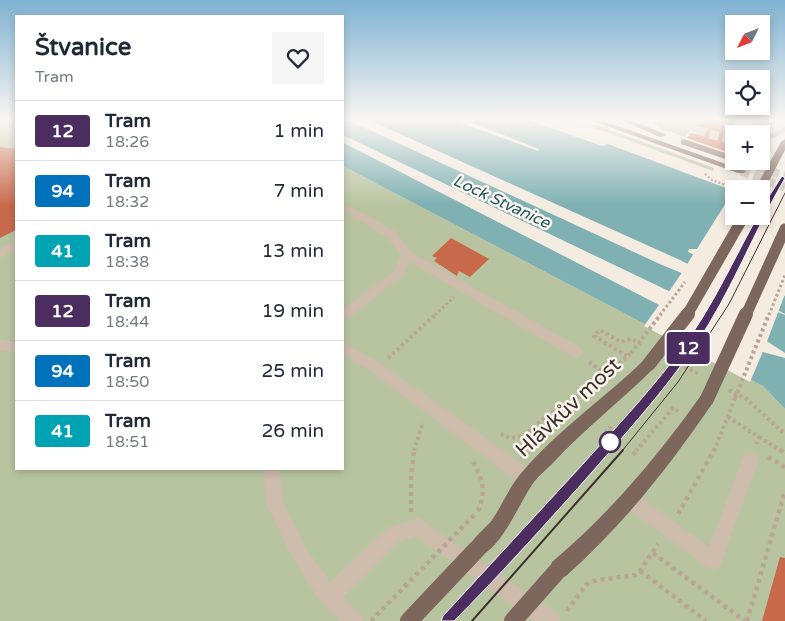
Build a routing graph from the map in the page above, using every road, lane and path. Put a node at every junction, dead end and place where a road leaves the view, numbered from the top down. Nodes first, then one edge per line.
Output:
1 (691, 148) edge
2 (701, 148) edge
3 (782, 151) edge
4 (725, 156) edge
5 (725, 159) edge
6 (704, 172) dead end
7 (765, 180) edge
8 (725, 185) edge
9 (344, 206) edge
10 (739, 225) edge
11 (785, 229) edge
12 (15, 246) edge
13 (0, 254) edge
14 (407, 255) junction
15 (785, 275) edge
16 (687, 280) dead end
17 (464, 288) junction
18 (344, 316) edge
19 (632, 339) dead end
20 (0, 345) edge
21 (15, 347) edge
22 (344, 348) edge
23 (576, 352) joint
24 (629, 355) junction
25 (377, 368) junction
26 (606, 375) junction
27 (432, 410) junction
28 (613, 425) dead end
29 (605, 433) dead end
30 (759, 437) dead end
31 (479, 444) junction
32 (785, 452) edge
33 (750, 461) dead end
34 (271, 470) edge
35 (527, 478) junction
36 (785, 491) edge
37 (630, 500) junction
38 (414, 528) junction
39 (669, 528) junction
40 (652, 553) junction
41 (640, 571) junction
42 (329, 597) junction
43 (558, 617) edge
44 (354, 621) edge
45 (371, 621) edge
46 (409, 621) edge
47 (513, 621) edge
48 (706, 621) edge
49 (746, 621) edge

1 - 5 main road
2 - 4 main road
3 - 7 main road
6 - 8 path
9 - 14 lane
10 - 35 main road, Hlávkův most, bridge
11 - 37 main road, bridge
12 - 13 lane
14 - 17 lane
14 - 18 lane
15 - 39 path, bridge
16 - 24 path, bridge
17 - 23 lane
17 - 25 path
19 - 24 path
20 - 21 lane
22 - 25 lane
23 - 26 path
24 - 26 path
25 - 27 lane
26 - 31 path
27 - 31 lane
27 - 38 path
28 - 29 path
30 - 32 path
31 - 35 lane
31 - 45 path, bridge
33 - 39 lane
34 - 42 lane
35 - 46 main road, Hlávkův most, bridge
36 - 49 path
37 - 39 lane
37 - 47 main road, bridge
38 - 42 lane
38 - 43 lane
39 - 40 path
40 - 41 path
40 - 49 path
41 - 43 path
41 - 48 path
42 - 44 lane

